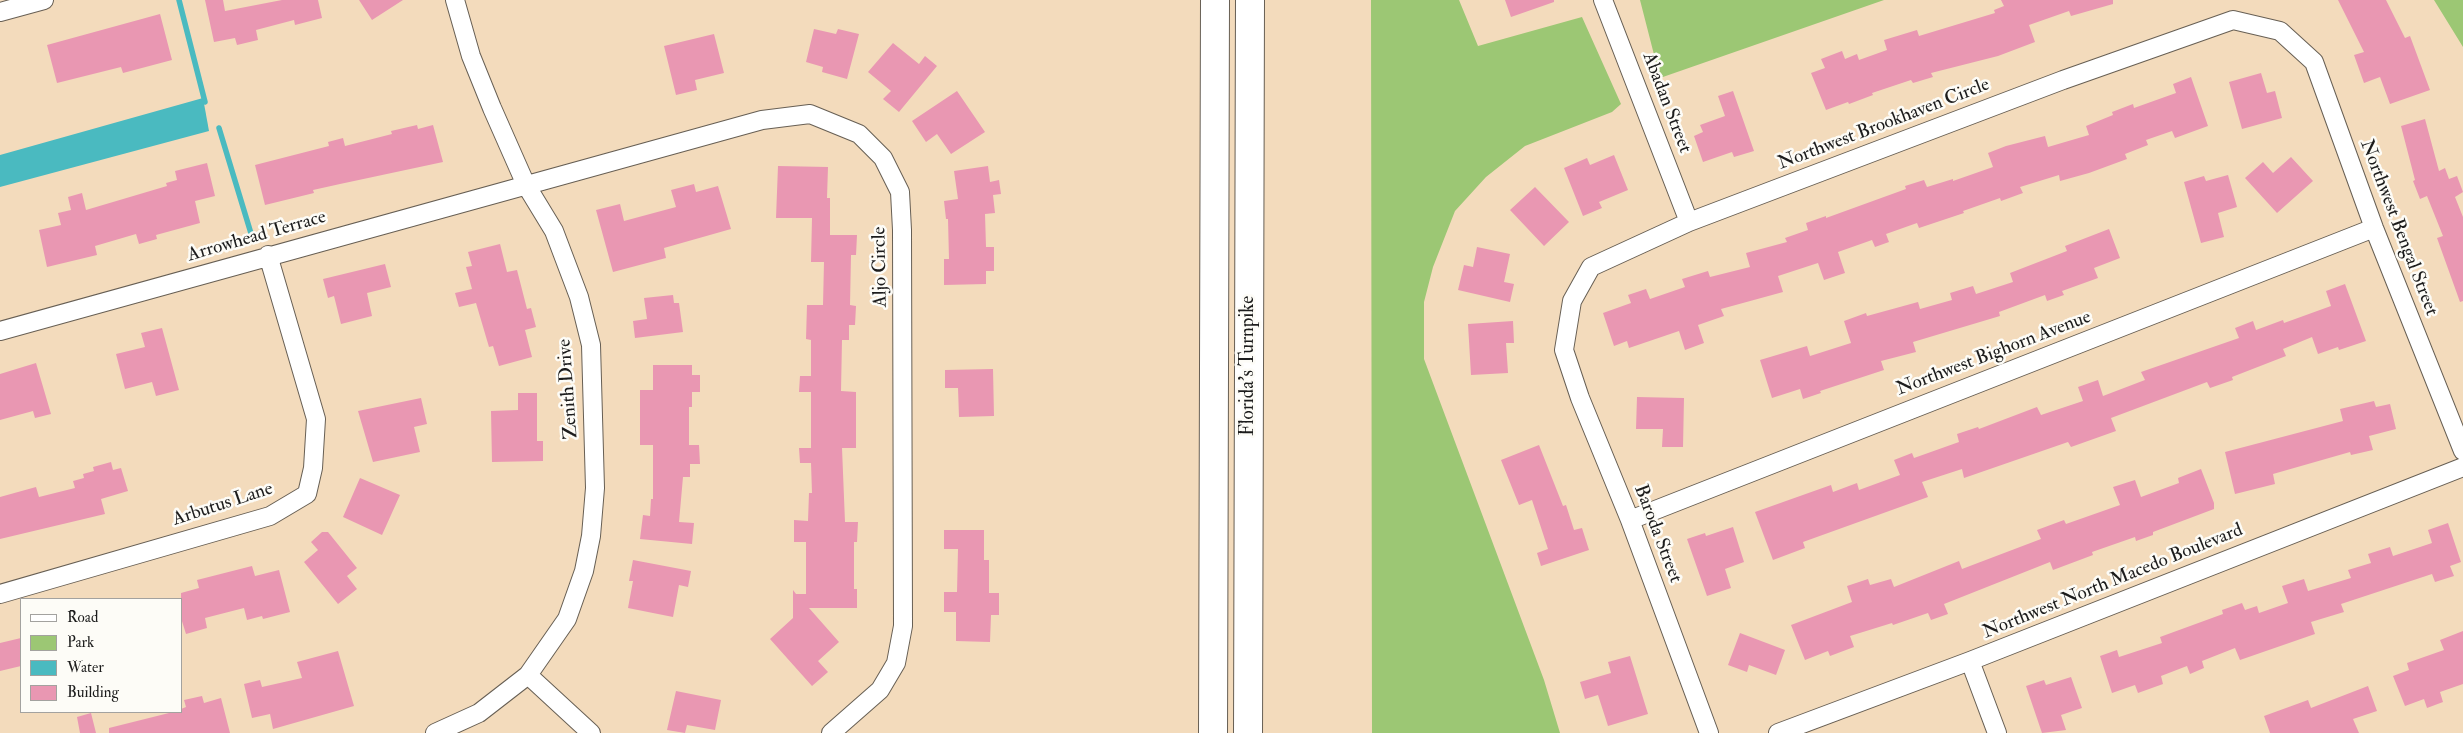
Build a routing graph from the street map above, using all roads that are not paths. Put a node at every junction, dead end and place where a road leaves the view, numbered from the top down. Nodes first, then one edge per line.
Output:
1 (44, 0) edge
2 (455, 0) edge
3 (1215, 0) edge
4 (1250, 0) edge
5 (1603, 0) edge
6 (0, 12) edge
7 (2280, 31) joint
8 (526, 185) junction
9 (1689, 222) junction
10 (2374, 228) junction
11 (268, 255) junction
12 (0, 331) edge
13 (1564, 350) joint
14 (2463, 451) edge
15 (2463, 467) edge
16 (1630, 520) junction
17 (0, 594) edge
18 (1970, 661) junction
19 (528, 675) junction
20 (434, 733) edge
21 (591, 733) edge
22 (831, 733) edge
23 (1213, 733) edge
24 (1248, 733) edge
25 (1709, 733) edge
26 (1778, 733) edge
27 (1997, 733) edge

1 - 6 street
2 - 8 street, Zenith Drive
3 - 23 highway, Florida's Turnpike
4 - 24 highway, Florida's Turnpike
5 - 9 street, Abadan Street
7 - 9 street, Northwest Brookhaven Circle
7 - 10 street, Northwest Bengal Street
8 - 11 street, Arrowhead Terrace
8 - 19 street, Zenith Drive
8 - 22 street, Aljo Circle
9 - 13 street, Northwest Brookhaven Circle
10 - 14 street, Northwest Bengal Street
10 - 16 street, Northwest Bighorn Avenue
11 - 12 street, Arrowhead Terrace
11 - 17 street, Arbutus Lane
13 - 16 street, Baroda Street
15 - 18 street, Northwest North Macedo Boulevard
16 - 25 street, Baroda Street
18 - 26 street, Northwest North Macedo Boulevard
18 - 27 street
19 - 20 street, Zenith Drive
19 - 21 street

